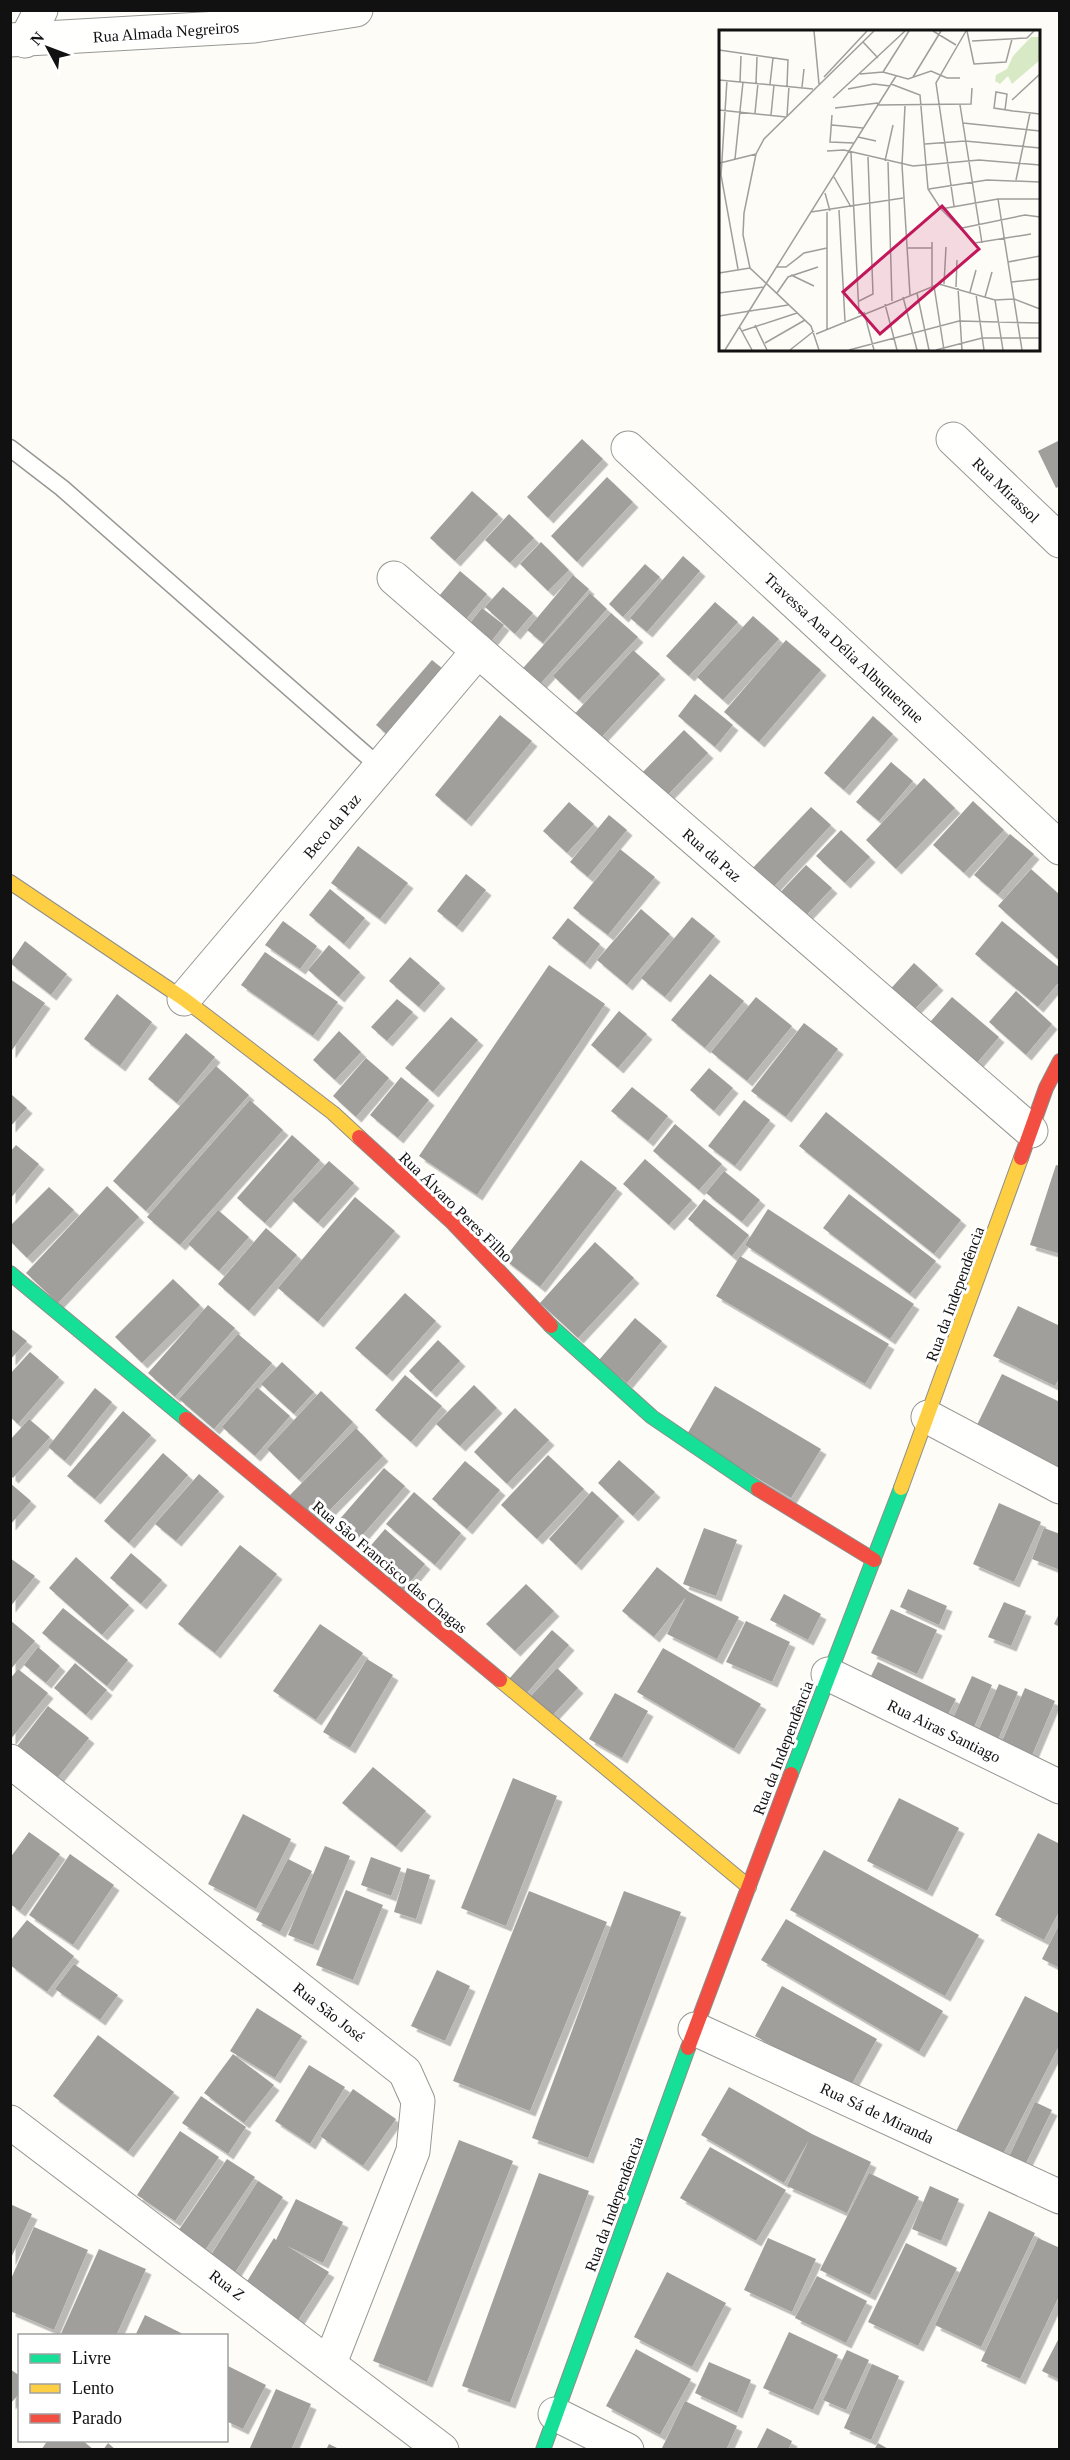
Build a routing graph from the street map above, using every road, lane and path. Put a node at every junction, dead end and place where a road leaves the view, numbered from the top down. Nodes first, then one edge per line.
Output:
1 (41, 10) edge
2 (356, 10) edge
3 (18, 40) edge
4 (953, 439) dead end
5 (10, 448) edge
6 (628, 448) dead end
7 (1059, 541) edge
8 (394, 578) dead end
9 (478, 651) junction
10 (381, 768) junction
11 (1059, 848) edge
12 (10, 882) edge
13 (184, 999) junction
14 (1055, 1082) edge
15 (1031, 1131) junction
16 (10, 1273) edge
17 (928, 1417) junction
18 (1059, 1487) edge
19 (874, 1560) junction
20 (828, 1674) junction
21 (10, 1761) edge
22 (1059, 1787) edge
23 (749, 1887) junction
24 (695, 2029) junction
25 (10, 2122) edge
26 (1059, 2198) edge
27 (330, 2363) junction
28 (555, 2414) junction
29 (442, 2450) edge
30 (543, 2450) edge
31 (627, 2450) edge

1 - 3 street
2 - 3 street, Rua Almada Negreiros
4 - 7 street, Rua Mirassol
5 - 10 lane
6 - 11 street, Travessa Ana Délia Albuquerque
8 - 9 street, Rua da Paz
9 - 10 street, Beco da Paz
9 - 15 street, Rua da Paz
10 - 13 street, Beco da Paz
12 - 13 street, Rua Álvaro Peres Filho
13 - 19 street, Rua Álvaro Peres Filho
14 - 15 street, Rua da Independência
15 - 17 street, Rua da Independência
16 - 23 street, Rua São Francisco das Chagas
17 - 18 street
17 - 19 street, Rua da Independência
19 - 20 street, Rua da Independência
20 - 22 street, Rua Airas Santiago
20 - 23 street, Rua da Independência
21 - 27 street, Rua São José
23 - 24 street, Rua da Independência
24 - 26 street, Rua Sá de Miranda
24 - 28 street, Rua da Independência
25 - 27 street, Rua Z
27 - 29 street, Rua Z
28 - 30 street, Rua da Independência
28 - 31 street

